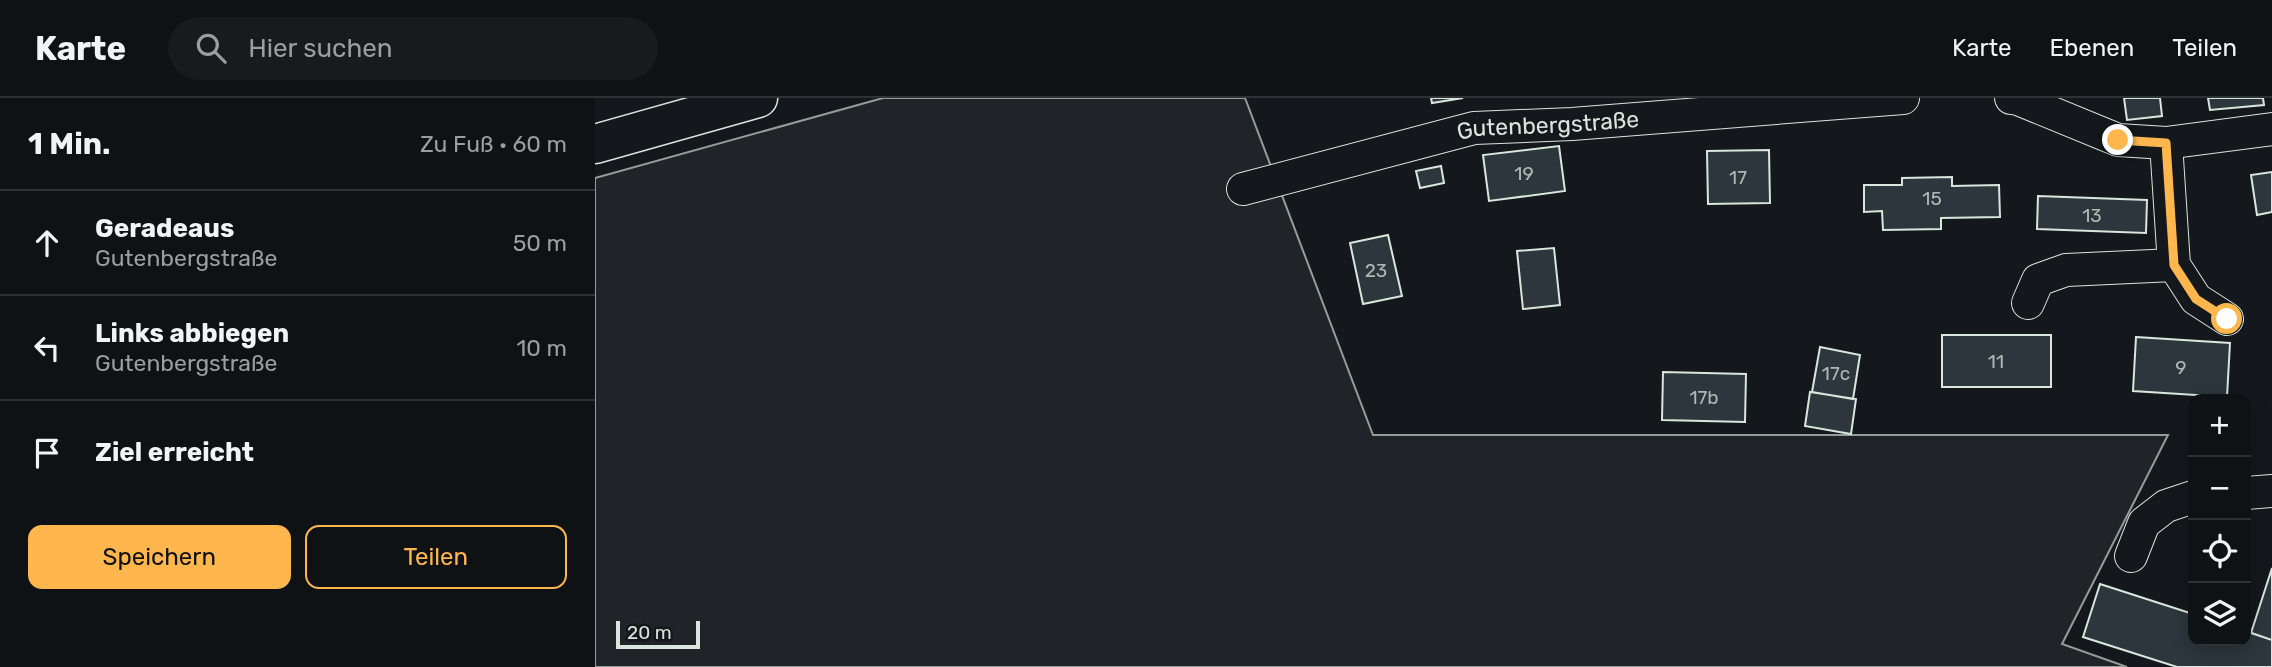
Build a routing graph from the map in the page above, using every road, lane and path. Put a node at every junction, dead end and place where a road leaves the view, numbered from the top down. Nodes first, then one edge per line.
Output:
1 (758, 98) edge
2 (1903, 98) edge
3 (2011, 98) edge
4 (2272, 129) edge
5 (2166, 143) junction
6 (595, 144) edge
7 (1243, 189) dead end
8 (2174, 265) junction
9 (2028, 303) dead end
10 (2227, 319) dead end
11 (2272, 491) edge
12 (2251, 493) edge
13 (2188, 499) edge
14 (2131, 556) dead end

1 - 6 main road
2 - 7 street, Gutenbergstraße
3 - 5 street
4 - 5 street
5 - 8 street
8 - 9 street
8 - 10 street
11 - 12 street
13 - 14 street

